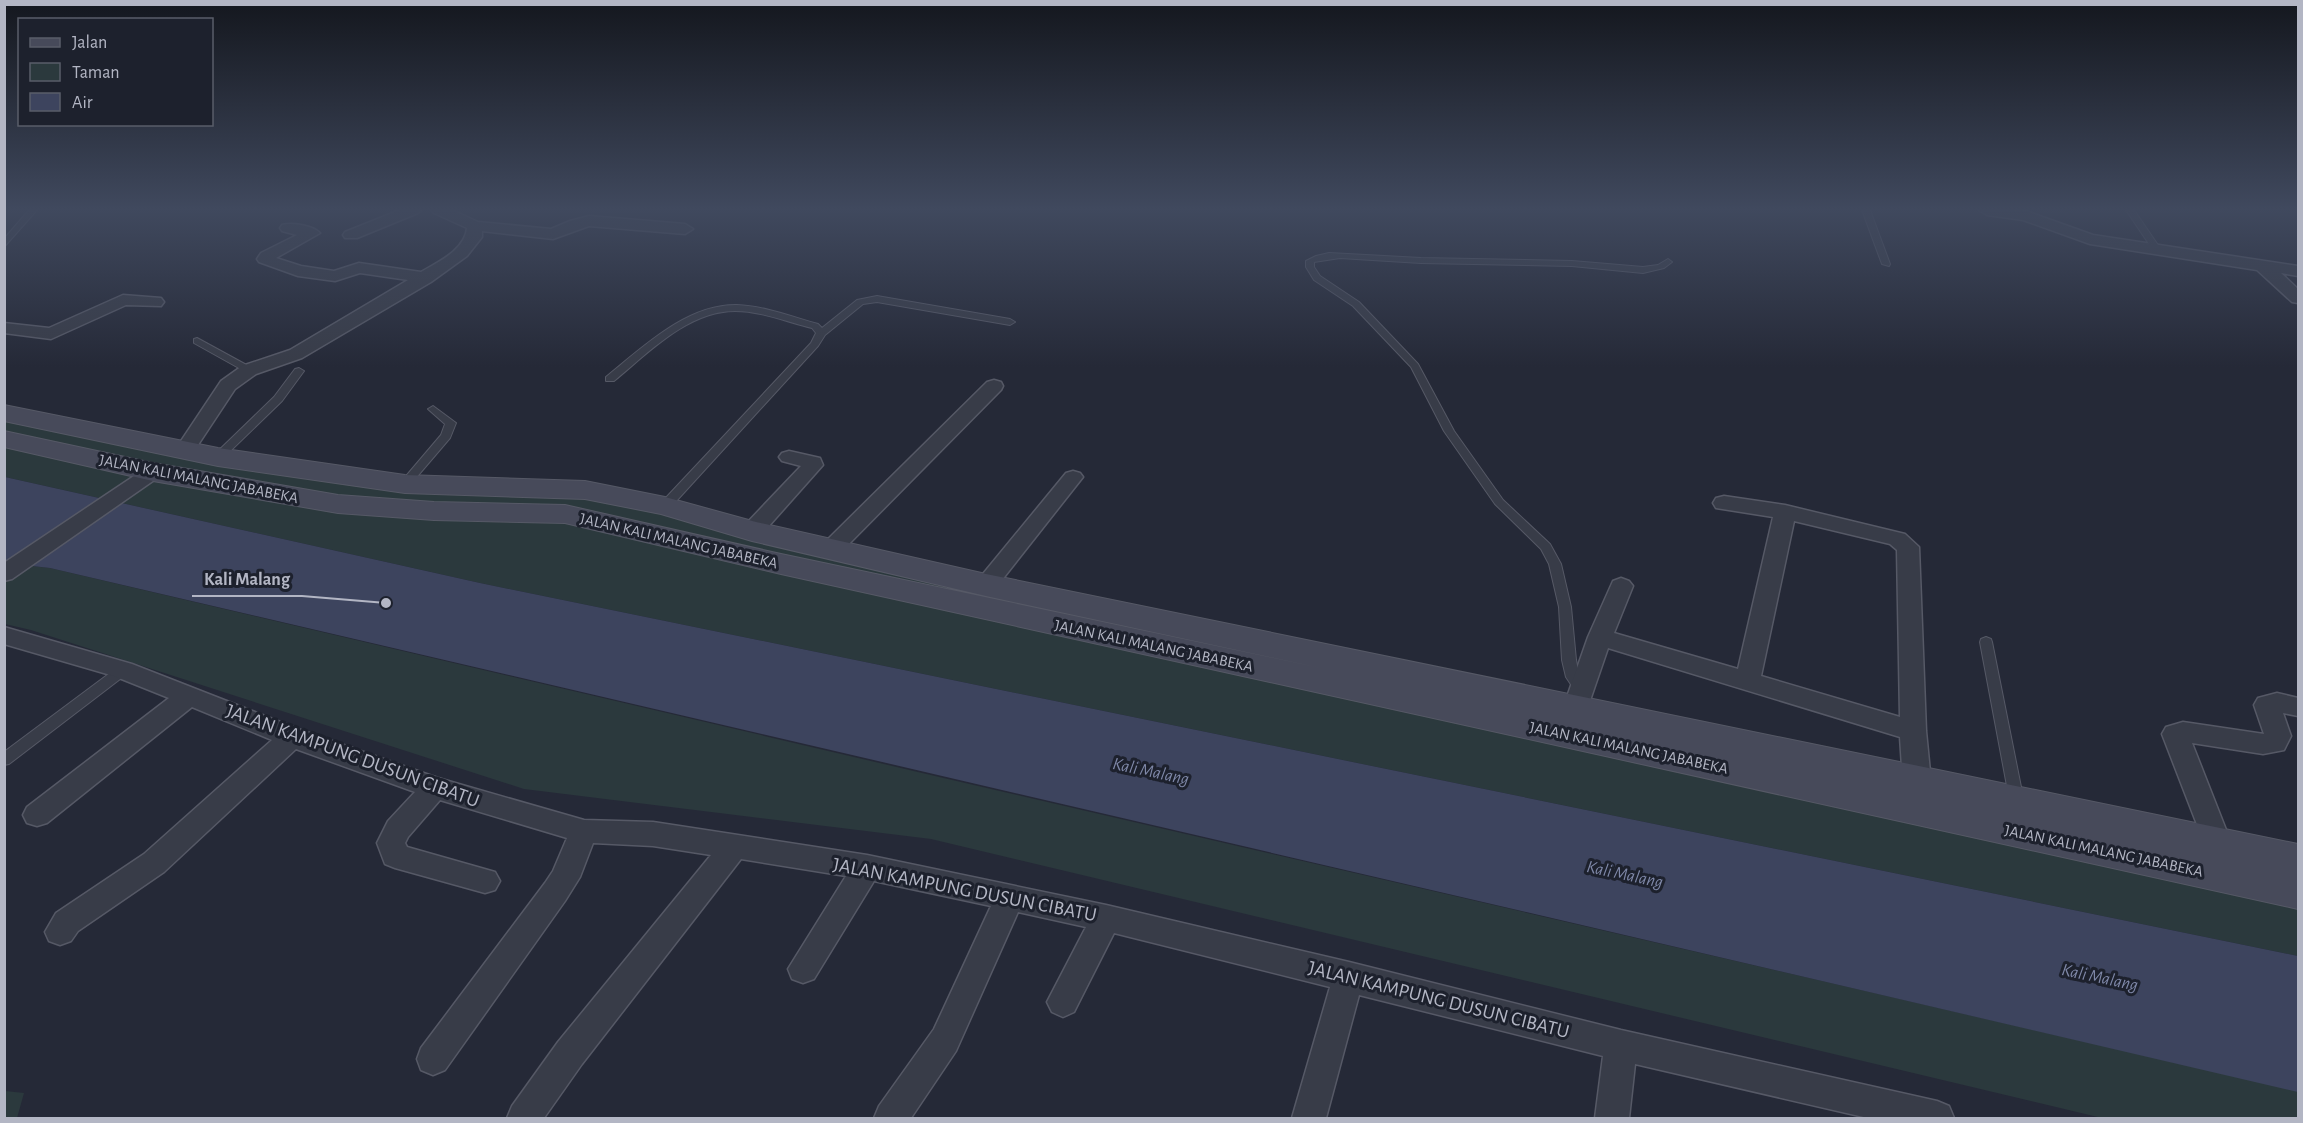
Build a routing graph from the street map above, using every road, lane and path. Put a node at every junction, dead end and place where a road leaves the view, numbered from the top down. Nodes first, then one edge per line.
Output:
1 (275, 262) edge
2 (447, 262) edge
3 (1310, 262) edge
4 (1543, 262) edge
5 (1668, 262) dead end
6 (2239, 262) edge
7 (2263, 266) junction
8 (2298, 271) edge
9 (425, 278) junction
10 (2298, 298) edge
11 (155, 302) dead end
12 (1010, 322) dead end
13 (4, 328) edge
14 (820, 333) junction
15 (197, 341) dead end
16 (249, 370) junction
17 (299, 371) dead end
18 (610, 379) dead end
19 (994, 386) dead end
20 (434, 409) dead end
21 (4, 413) edge
22 (58, 424) junction
23 (15, 441) edge
24 (185, 450) junction
25 (218, 457) junction
26 (789, 457) dead end
27 (153, 472) junction
28 (1073, 477) dead end
29 (405, 484) junction
30 (1724, 503) dead end
31 (665, 506) junction
32 (1785, 512) junction
33 (640, 530) junction
34 (752, 531) junction
35 (830, 550) junction
36 (9, 571) edge
37 (986, 585) junction
38 (1621, 586) dead end
39 (4, 635) edge
40 (1600, 637) junction
41 (1986, 642) dead end
42 (123, 670) junction
43 (1748, 680) junction
44 (190, 696) junction
45 (1578, 700) junction
46 (2298, 707) edge
47 (1913, 731) junction
48 (292, 737) junction
49 (4, 760) edge
50 (1917, 782) junction
51 (435, 789) junction
52 (2017, 803) junction
53 (37, 815) dead end
54 (584, 831) junction
55 (2218, 845) junction
56 (734, 847) junction
57 (2298, 861) edge
58 (867, 867) junction
59 (485, 881) dead end
60 (2298, 892) edge
61 (1010, 898) junction
62 (1106, 918) junction
63 (60, 932) dead end
64 (803, 969) dead end
65 (1349, 976) junction
66 (1063, 1002) dead end
67 (1621, 1045) junction
68 (434, 1059) dead end
69 (524, 1119) edge
70 (891, 1119) edge
71 (1309, 1119) edge
72 (1612, 1119) edge
73 (1937, 1119) edge

1 - 9 street
2 - 9 street
3 - 45 lane
4 - 5 lane
6 - 7 street
7 - 8 street
7 - 10 street
9 - 16 street
11 - 13 street
12 - 14 lane
14 - 18 lane
14 - 31 lane
15 - 16 lane
16 - 24 street
17 - 25 lane
19 - 35 street
20 - 29 lane
21 - 22 main road, JALAN KALI MALANG JABABEKA
22 - 23 main road
22 - 24 main road, JALAN KALI MALANG JABABEKA
23 - 27 main road, JALAN KALI MALANG JABABEKA
24 - 25 main road, JALAN KALI MALANG JABABEKA
25 - 29 main road, JALAN KALI MALANG JABABEKA
26 - 34 street
27 - 33 main road, JALAN KALI MALANG JABABEKA
27 - 36 street
28 - 37 street
29 - 31 main road, JALAN KALI MALANG JABABEKA
30 - 32 street
31 - 33 main road
31 - 34 main road, JALAN KALI MALANG JABABEKA
32 - 43 street
32 - 47 street
33 - 60 main road, JALAN KALI MALANG JABABEKA
34 - 35 main road, JALAN KALI MALANG JABABEKA
35 - 37 main road, JALAN KALI MALANG JABABEKA
37 - 45 main road, JALAN KALI MALANG JABABEKA
38 - 40 street
39 - 42 street, JALAN KAMPUNG DUSUN CIBATU
40 - 43 street
40 - 45 street
41 - 52 lane
42 - 44 street, JALAN KAMPUNG DUSUN CIBATU
42 - 49 lane
43 - 47 street
44 - 48 street, JALAN KAMPUNG DUSUN CIBATU
44 - 53 street
45 - 50 main road, JALAN KALI MALANG JABABEKA
46 - 55 street
47 - 50 street
48 - 51 street, JALAN KAMPUNG DUSUN CIBATU
48 - 63 street
50 - 52 main road, JALAN KALI MALANG JABABEKA
51 - 54 street, JALAN KAMPUNG DUSUN CIBATU
51 - 59 street
52 - 55 main road, JALAN KALI MALANG JABABEKA
54 - 56 street, JALAN KAMPUNG DUSUN CIBATU
54 - 68 street
55 - 57 main road, JALAN KALI MALANG JABABEKA
56 - 58 street, JALAN KAMPUNG DUSUN CIBATU
56 - 69 street
58 - 61 street, JALAN KAMPUNG DUSUN CIBATU
58 - 64 street
61 - 62 street, JALAN KAMPUNG DUSUN CIBATU
61 - 70 street
62 - 65 street, JALAN KAMPUNG DUSUN CIBATU
62 - 66 street
65 - 67 street, JALAN KAMPUNG DUSUN CIBATU
65 - 71 street
67 - 72 street
67 - 73 street, JALAN KAMPUNG DUSUN CIBATU

